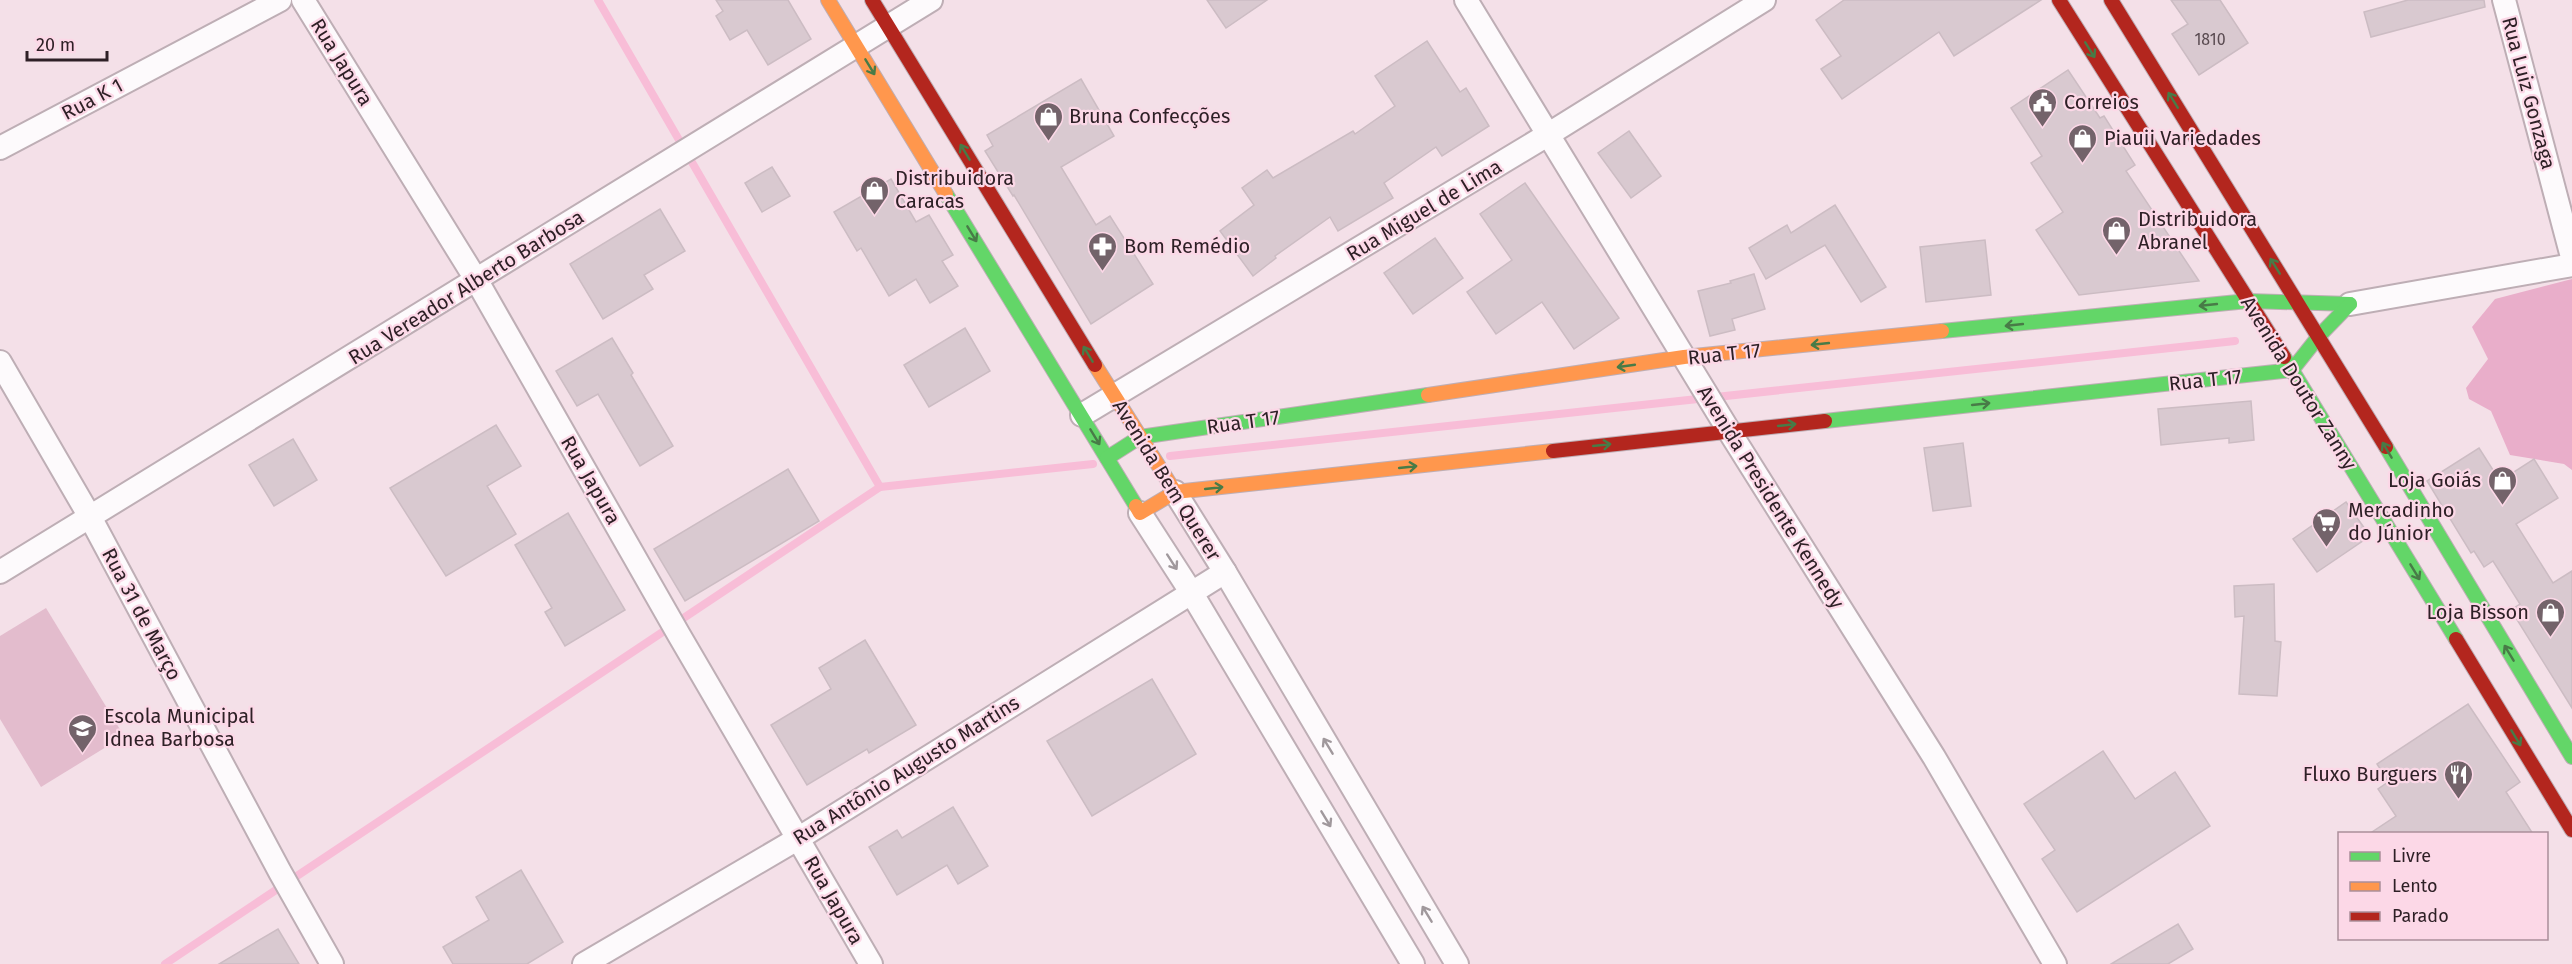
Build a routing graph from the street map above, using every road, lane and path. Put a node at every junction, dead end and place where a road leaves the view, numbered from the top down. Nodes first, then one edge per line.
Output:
1 (280, 0) edge
2 (303, 0) edge
3 (828, 0) edge
4 (872, 0) edge
5 (931, 0) edge
6 (1466, 0) edge
7 (1764, 0) edge
8 (2059, 0) edge
9 (2111, 0) edge
10 (2504, 0) edge
11 (888, 26) junction
12 (857, 45) junction
13 (1549, 134) junction
14 (0, 148) edge
15 (2572, 256) edge
16 (2572, 265) edge
17 (477, 280) junction
18 (2248, 301) junction
19 (2297, 301) junction
20 (2350, 304) junction
21 (2319, 336) junction
22 (1684, 357) junction
23 (0, 362) edge
24 (2292, 370) junction
25 (1114, 397) junction
26 (1082, 415) junction
27 (1729, 431) junction
28 (1140, 437) junction
29 (1107, 458) junction
30 (1175, 492) junction
31 (1140, 513) junction
32 (90, 517) junction
33 (0, 572) edge
34 (1225, 572) junction
35 (1191, 592) junction
36 (2572, 757) edge
37 (2572, 830) edge
38 (799, 838) junction
39 (332, 964) edge
40 (584, 964) edge
41 (871, 964) edge
42 (1413, 964) edge
43 (1457, 964) edge
44 (2055, 964) edge

1 - 14 street, Rua K 1
2 - 17 street, Rua Japura
3 - 12 street, Avenida Bem Querer
4 - 11 street, Avenida Bem Querer
5 - 11 street, Rua Vereador Alberto Barbosa
6 - 13 street, Avenida Presidente Kennedy
7 - 13 street, Rua Miguel de Lima
8 -> 18 street, Avenida Doutor Zanny
19 -> 9 street, Avenida Doutor Zanny
10 - 15 street, Rua Luiz Gonzaga
11 - 12 street, Rua Vereador Alberto Barbosa
25 -> 11 street, Avenida Bem Querer
12 - 17 street, Rua Vereador Alberto Barbosa
12 -> 26 street, Avenida Bem Querer
13 - 22 street, Avenida Presidente Kennedy
13 - 25 street, Rua Miguel de Lima
16 - 20 street, Rua T 17
17 - 32 street, Rua Vereador Alberto Barbosa
17 - 38 street, Rua Japura
18 - 19 street, Rua T 17
18 -> 22 street, Rua T 17
18 - 24 street, Avenida Doutor Zanny
19 - 20 street, Rua T 17
19 - 21 street, Avenida Doutor Zanny
20 - 21 street
21 - 24 street
36 -> 21 street, Avenida Doutor Zanny
22 - 27 street, Avenida Presidente Kennedy
22 -> 28 street, Rua T 17
23 - 32 street, Rua 31 de Março
27 -> 24 street, Rua T 17
24 -> 37 street, Avenida Doutor Zanny
25 - 26 street, Rua Miguel de Lima
25 - 28 street, Avenida Bem Querer
26 -> 29 street, Avenida Bem Querer
30 -> 27 street, Rua T 17
27 - 44 street, Avenida Presidente Kennedy
28 - 29 street, Rua T 17
28 - 30 street, Avenida Bem Querer
29 - 31 street, Avenida Bem Querer
30 - 31 street, Rua T 17
30 - 34 street, Avenida Bem Querer
31 -> 35 street, Avenida Bem Querer
32 - 33 street, Rua Vereador Alberto Barbosa
32 - 39 street, Rua 31 de Março
34 - 35 street, Rua Antônio Augusto Martins
43 -> 34 street, Avenida Bem Querer
35 - 38 street, Rua Antônio Augusto Martins
35 -> 42 street, Avenida Bem Querer
38 - 40 street, Rua Antônio Augusto Martins
38 - 41 street, Rua Japura

